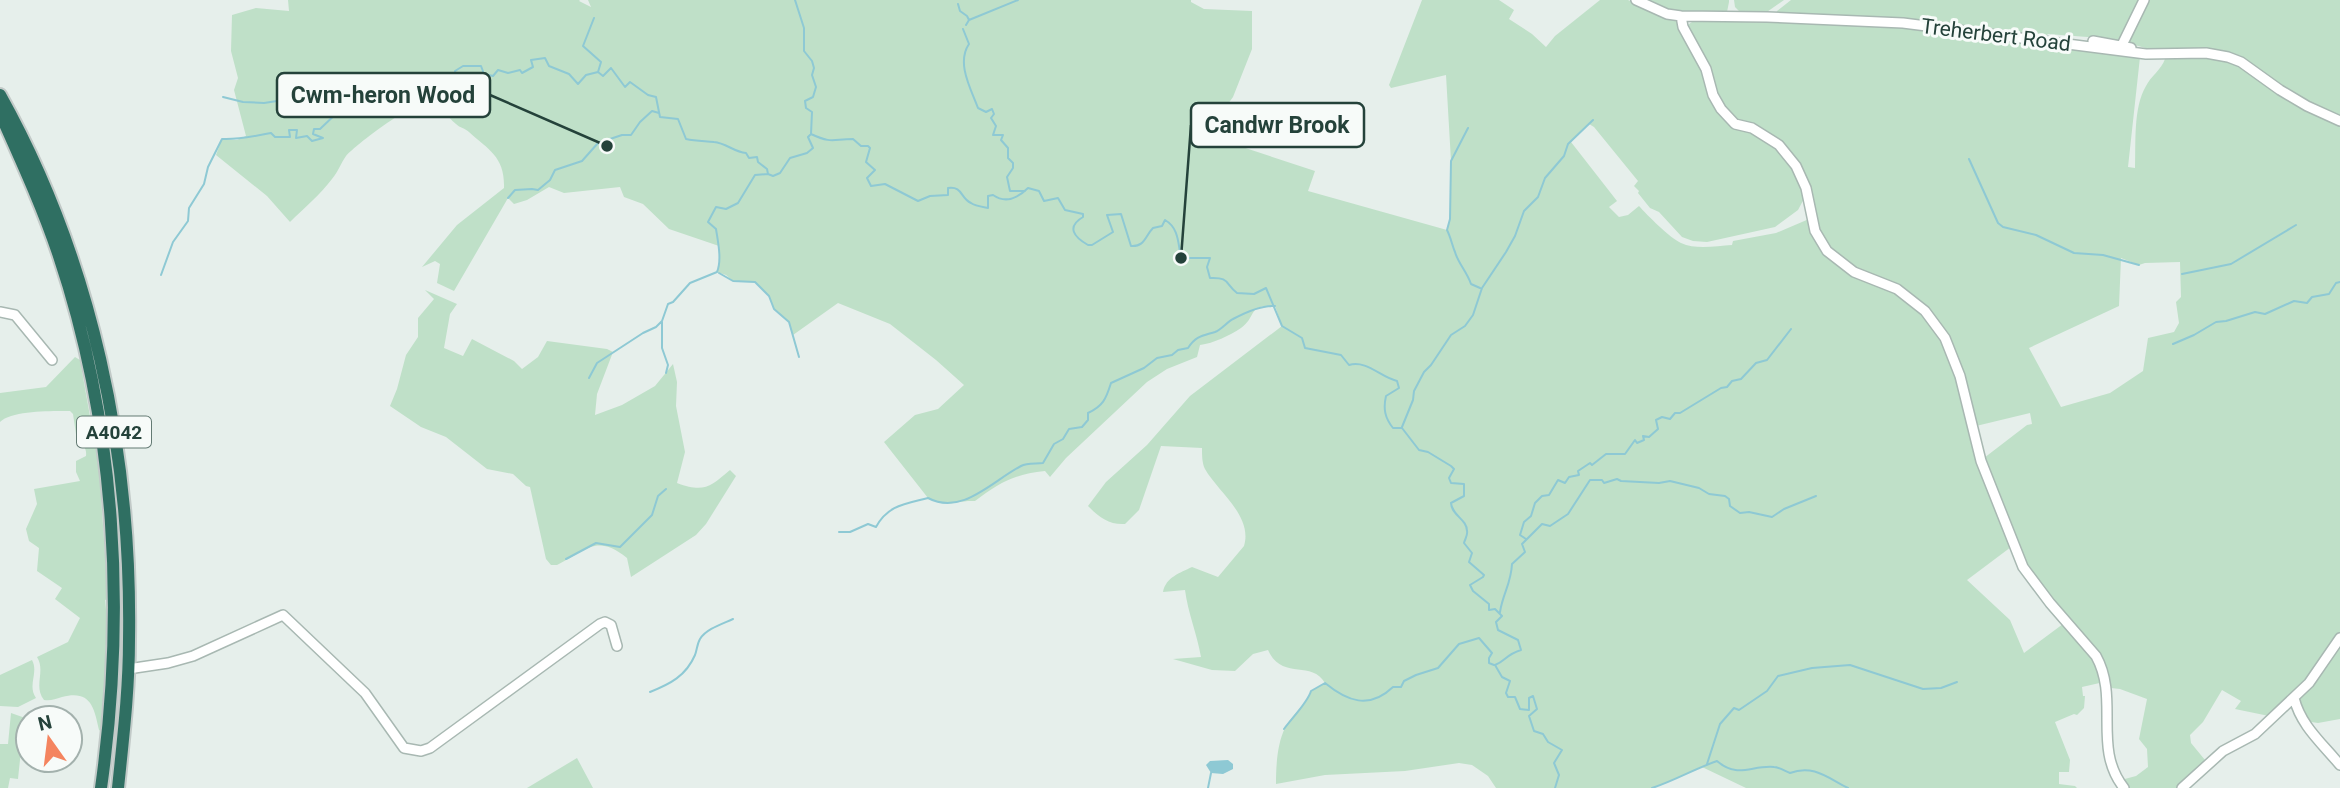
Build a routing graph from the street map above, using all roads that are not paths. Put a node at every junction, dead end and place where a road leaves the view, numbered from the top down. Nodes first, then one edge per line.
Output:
1 (1636, 0) edge
2 (2144, 0) edge
3 (1681, 16) junction
4 (2057, 41) junction
5 (2122, 45) junction
6 (2146, 54) junction
7 (0, 95) edge
8 (0, 113) edge
9 (2340, 121) edge
10 (0, 312) edge
11 (43, 349) junction
12 (52, 360) dead end
13 (37, 361) dead end
14 (2340, 638) edge
15 (617, 646) dead end
16 (128, 669) junction
17 (2294, 698) junction
18 (2340, 765) edge
19 (101, 788) edge
20 (118, 788) edge
21 (2124, 788) edge
22 (2182, 788) edge

1 - 3 street, Treherbert Road
2 - 5 street
3 - 4 street, Treherbert Road
3 - 21 street
4 - 5 street
4 - 6 street, Treherbert Road
5 - 6 street
6 - 9 street, Treherbert Road
7 - 16 highway, A4042
8 - 19 highway, A4042
10 - 11 street
11 - 12 street
11 - 13 street
14 - 17 street
15 - 16 street
16 - 20 highway, A4042
17 - 18 street
17 - 22 street

